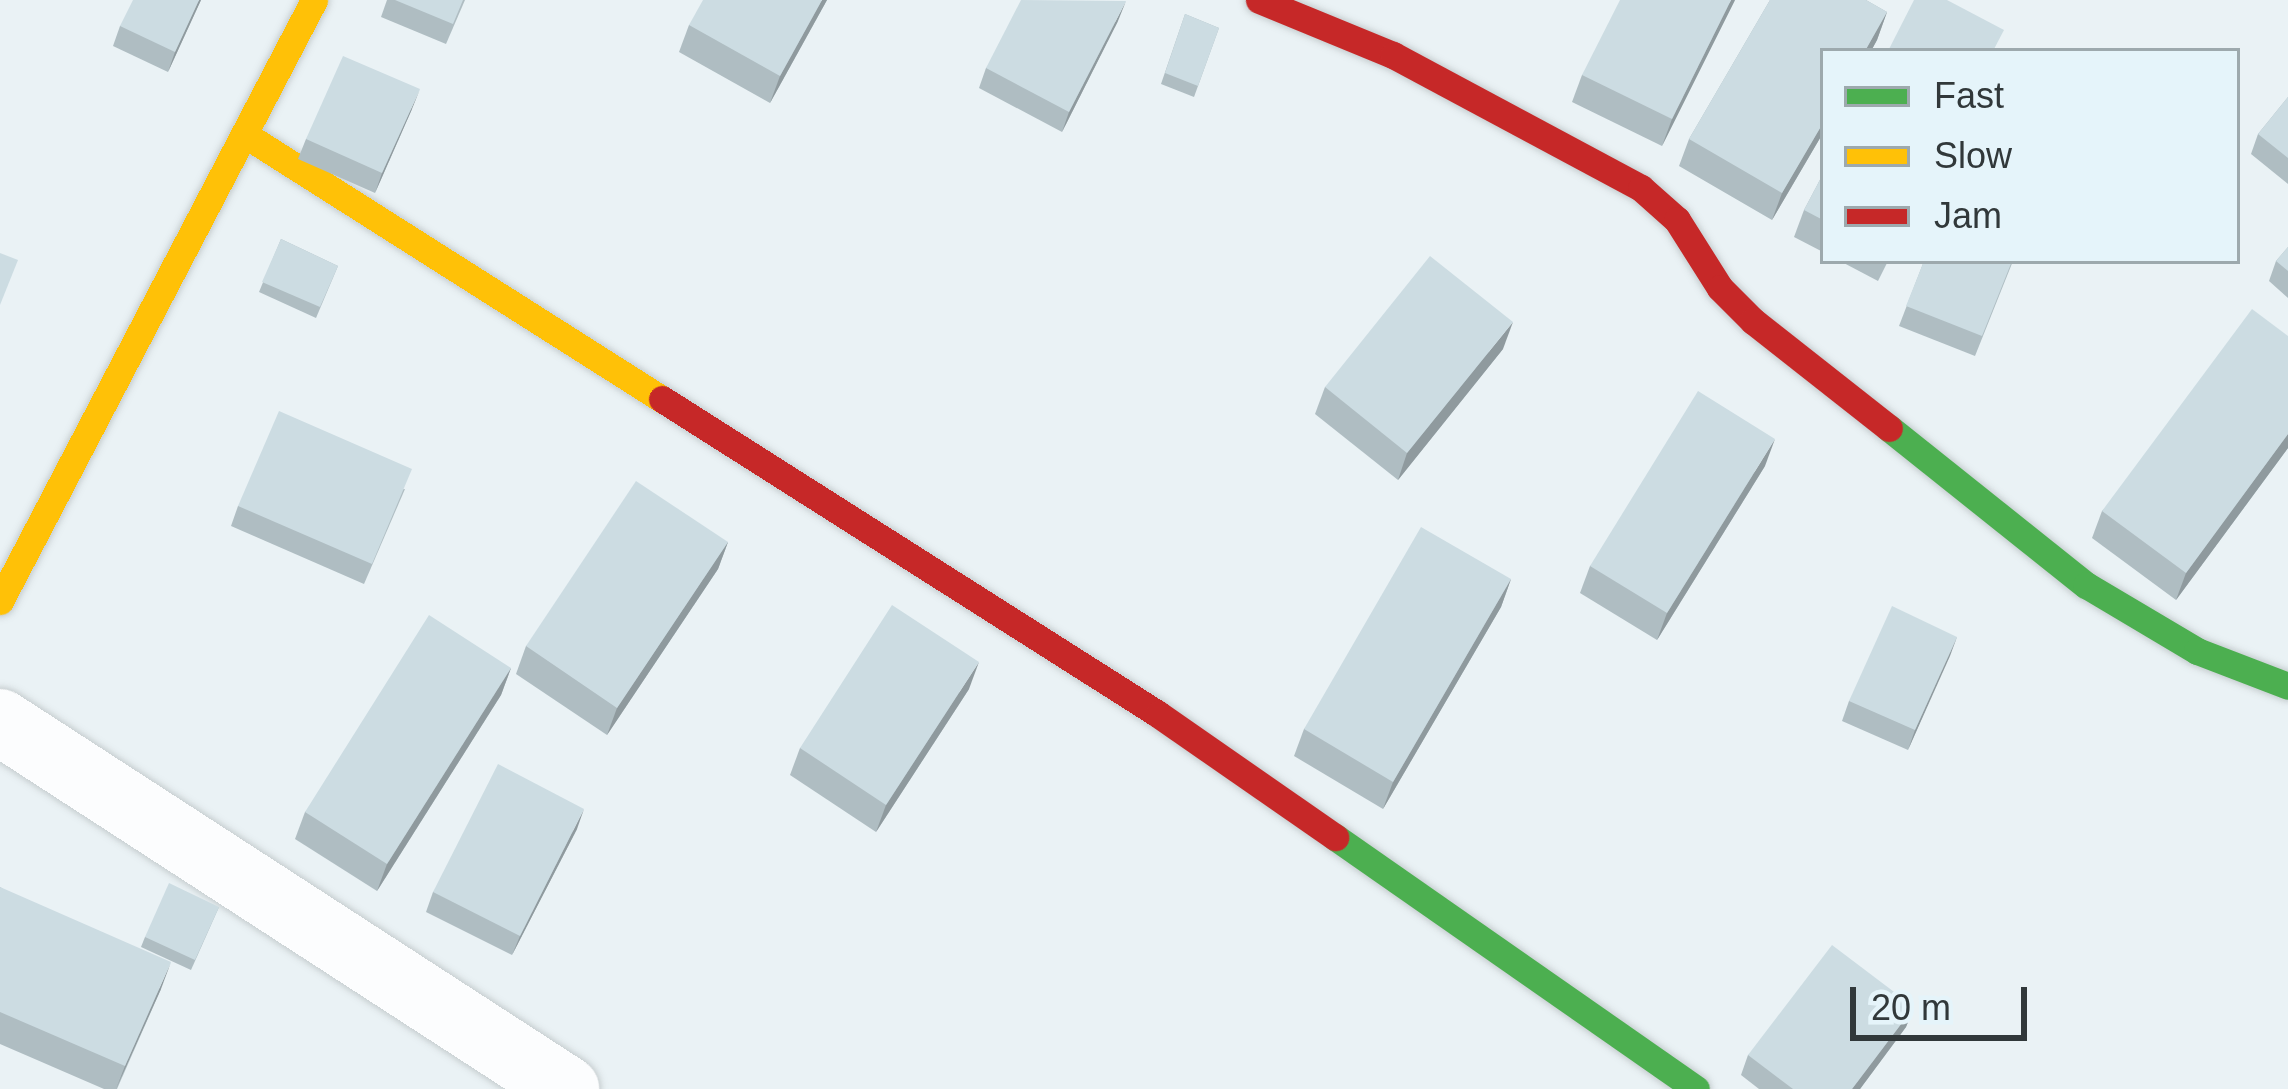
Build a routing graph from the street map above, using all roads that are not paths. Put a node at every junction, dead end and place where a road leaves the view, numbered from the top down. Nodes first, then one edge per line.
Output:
1 (314, 0) edge
2 (1259, 0) edge
3 (244, 134) junction
4 (0, 601) edge
5 (2288, 686) edge
6 (0, 722) edge
7 (566, 1089) edge
8 (1696, 1089) edge

1 - 3 street
2 - 5 street
3 - 4 street
3 - 8 street
6 - 7 street

